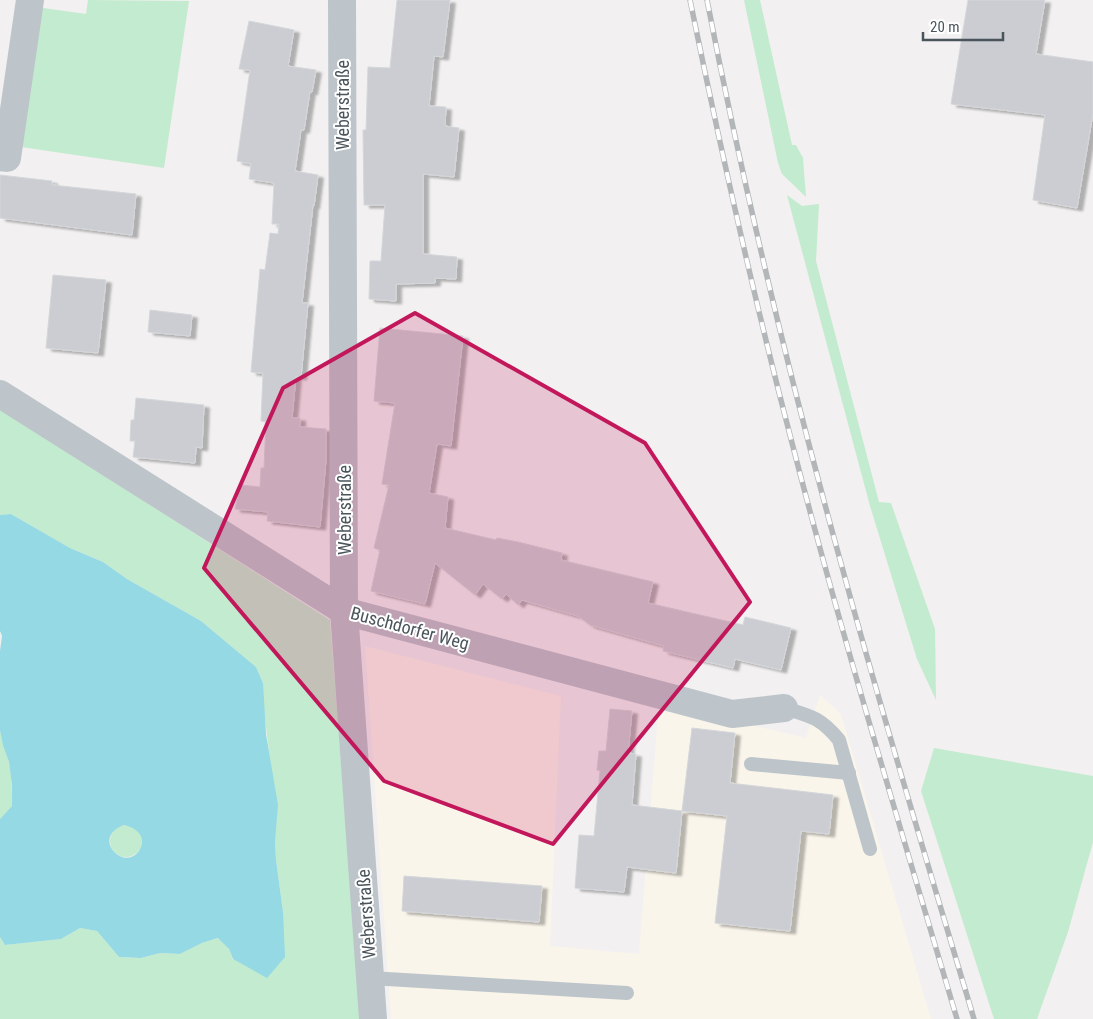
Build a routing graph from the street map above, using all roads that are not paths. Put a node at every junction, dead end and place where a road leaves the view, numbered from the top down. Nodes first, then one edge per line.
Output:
1 (30, 0) edge
2 (342, 0) edge
3 (0, 157) edge
4 (0, 394) edge
5 (344, 611) junction
6 (784, 708) joint
7 (751, 764) dead end
8 (849, 773) junction
9 (870, 849) dead end
10 (370, 978) junction
11 (627, 993) dead end
12 (373, 1019) edge

1 - 3 street
2 - 5 street, Weberstraße
4 - 5 street, Buschdorfer Weg
5 - 6 street, Buschdorfer Weg
5 - 10 street, Weberstraße
6 - 8 lane
7 - 8 lane
8 - 9 lane
10 - 11 lane
10 - 12 street, Weberstraße

